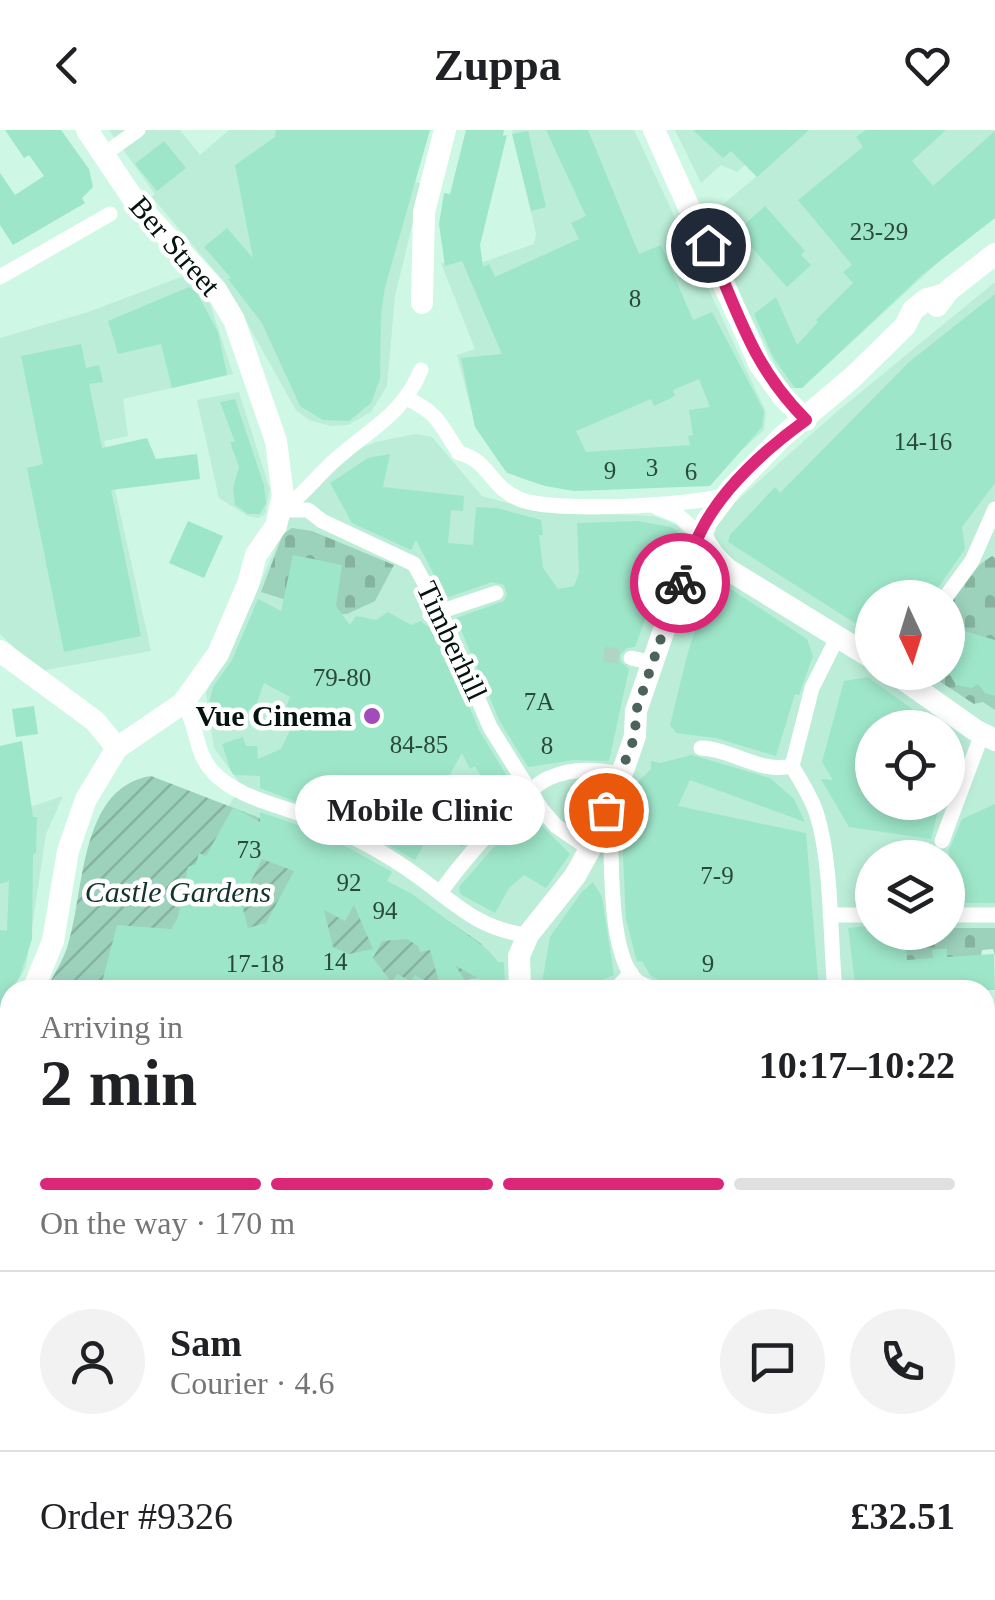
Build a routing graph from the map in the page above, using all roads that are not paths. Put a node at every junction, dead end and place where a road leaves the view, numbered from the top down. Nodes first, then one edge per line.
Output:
1 (86, 130) edge
2 (138, 130) edge
3 (445, 130) edge
4 (654, 130) edge
5 (103, 156) junction
6 (110, 214) dead end
7 (995, 254) edge
8 (0, 278) edge
9 (422, 303) dead end
10 (421, 370) dead end
11 (409, 394) junction
12 (806, 420) junction
13 (727, 494) junction
14 (637, 504) junction
15 (995, 509) edge
16 (282, 510) junction
17 (990, 537) edge
18 (703, 540) junction
19 (727, 569) junction
20 (692, 571) junction
21 (959, 580) edge
22 (496, 593) dead end
23 (436, 614) junction
24 (838, 636) junction
25 (855, 647) edge
26 (0, 650) edge
27 (919, 690) edge
28 (183, 703) junction
29 (635, 736) junction
30 (988, 737) edge
31 (117, 748) junction
32 (701, 748) dead end
33 (792, 766) junction
34 (620, 774) junction
35 (532, 792) junction
36 (943, 837) dead end
37 (601, 851) junction
38 (440, 893) junction
39 (548, 912) junction
40 (830, 915) junction
41 (855, 916) edge
42 (965, 916) edge
43 (995, 916) edge
44 (528, 935) junction
45 (631, 973) junction
46 (37, 980) edge
47 (520, 980) edge
48 (534, 980) edge
49 (624, 980) edge
50 (636, 980) edge
51 (833, 980) edge

1 - 5 street, Ber Street
2 - 5 street
3 - 9 street
4 - 12 street
5 - 16 street, Ber Street
6 - 8 street
7 - 12 street
10 - 11 street
11 - 14 street
11 - 16 street
12 - 13 street
12 - 18 street
13 - 14 street
13 - 18 street
14 - 18 street
15 - 17 street
16 - 23 street, Timberhill
16 - 28 street
17 - 21 street
18 - 19 street
18 - 20 street
19 - 20 street
19 - 24 street
20 - 29 street
20 - 29 street
22 - 23 street
23 - 35 street, Timberhill
24 - 25 street
24 - 33 street
26 - 31 street
27 - 30 street
28 - 31 street
28 - 38 street
29 - 34 street
30 - 36 street
31 - 46 street
32 - 33 street
33 - 40 street
34 - 35 street
34 - 37 street
35 - 37 street, Timberhill
35 - 38 street
37 - 39 street
37 - 45 street
38 - 44 street
39 - 44 street
39 - 48 street
40 - 41 street
40 - 51 street
42 - 43 street
44 - 47 street
45 - 49 street
45 - 50 street

